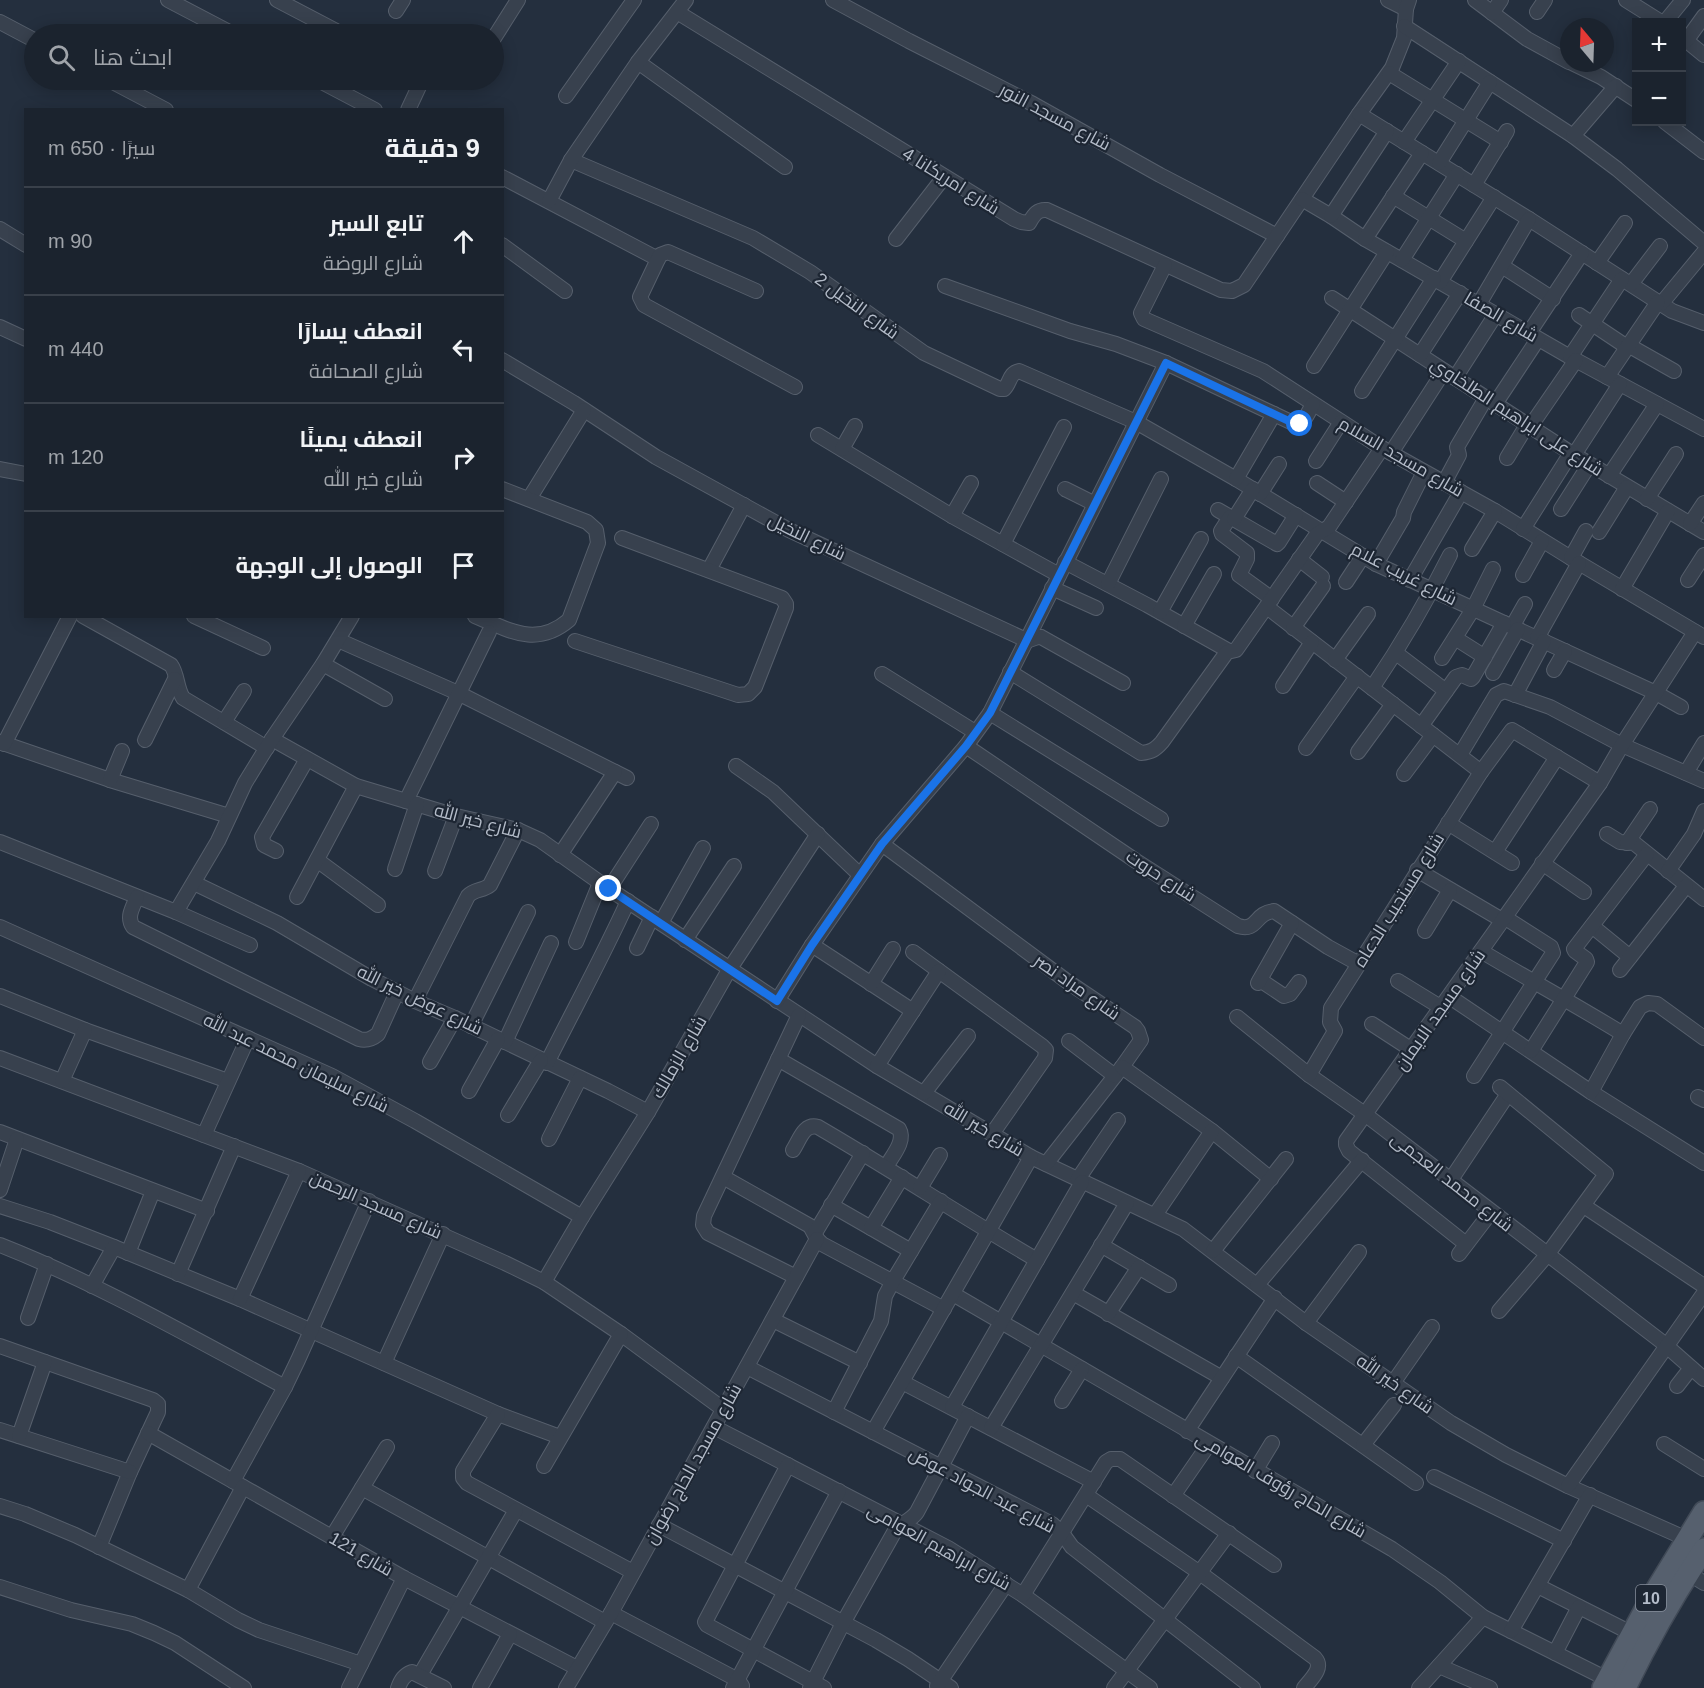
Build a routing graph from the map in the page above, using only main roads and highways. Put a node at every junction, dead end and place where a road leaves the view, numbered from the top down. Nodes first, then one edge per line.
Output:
1 (1704, 1512) edge
2 (1696, 1544) edge
3 (1696, 1578) edge
4 (1612, 1685) edge

1 - 2 main road, 10
2 - 3 main road, 10
2 - 4 main road, 10
3 - 4 main road, 10

